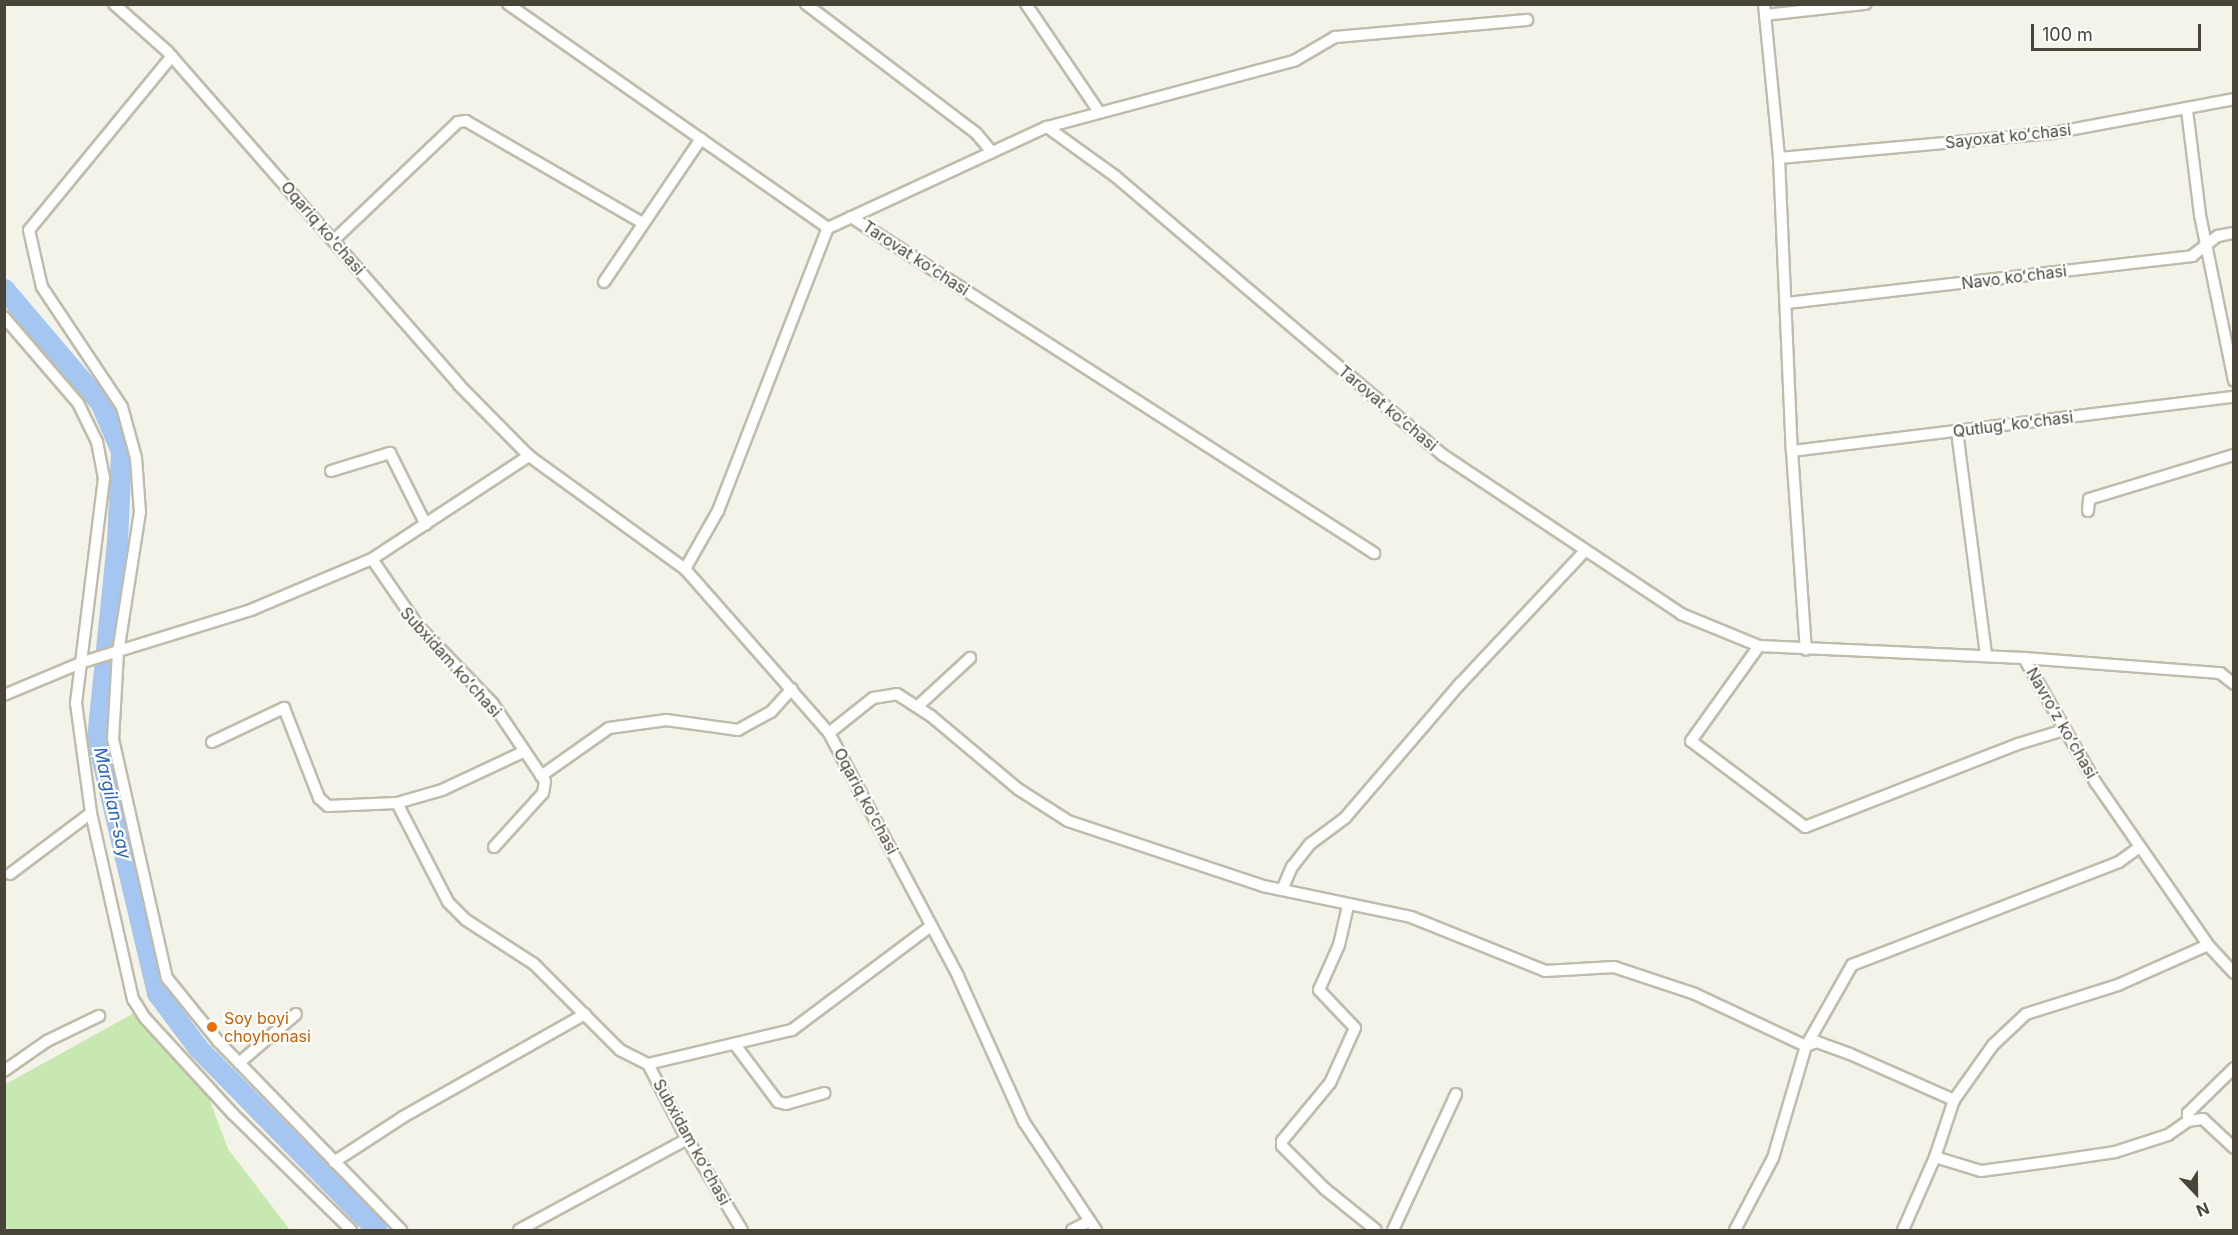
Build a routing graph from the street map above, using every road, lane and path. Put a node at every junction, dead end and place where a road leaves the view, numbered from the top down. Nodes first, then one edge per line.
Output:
1 (114, 4) edge
2 (508, 4) edge
3 (806, 4) edge
4 (1026, 4) edge
5 (1865, 4) edge
6 (1764, 10) edge
7 (1527, 20) dead end
8 (172, 56) junction
9 (2234, 99) edge
10 (2187, 110) junction
11 (1099, 112) junction
12 (1047, 127) junction
13 (701, 139) junction
14 (992, 152) junction
15 (1779, 158) junction
16 (851, 217) junction
17 (641, 222) junction
18 (828, 228) junction
19 (2234, 233) edge
20 (334, 240) junction
21 (2206, 247) junction
22 (604, 282) dead end
23 (1787, 303) junction
24 (4, 317) edge
25 (2234, 381) edge
26 (2234, 397) edge
27 (1957, 431) junction
28 (1792, 451) junction
29 (2234, 455) edge
30 (529, 456) junction
31 (331, 471) dead end
32 (2088, 511) dead end
33 (426, 525) junction
34 (1585, 551) junction
35 (1374, 553) dead end
36 (372, 559) junction
37 (685, 569) junction
38 (1759, 646) junction
39 (1806, 650) junction
40 (118, 652) junction
41 (1986, 655) junction
42 (970, 658) dead end
43 (2024, 658) junction
44 (83, 662) junction
45 (2234, 684) edge
46 (792, 689) junction
47 (4, 695) edge
48 (918, 706) junction
49 (2064, 730) junction
50 (829, 733) junction
51 (212, 742) dead end
52 (523, 752) junction
53 (541, 776) junction
54 (397, 803) junction
55 (91, 813) junction
56 (494, 847) dead end
57 (2140, 847) junction
58 (10, 874) dead end
59 (1282, 891) junction
60 (1348, 906) junction
61 (931, 926) junction
62 (2208, 945) junction
63 (2234, 973) edge
64 (296, 1014) dead end
65 (585, 1014) junction
66 (99, 1016) dead end
67 (736, 1046) junction
68 (1806, 1047) junction
69 (239, 1063) junction
70 (648, 1064) junction
71 (2234, 1068) edge
72 (4, 1071) edge
73 (824, 1093) dead end
74 (1456, 1094) dead end
75 (1954, 1100) junction
76 (2188, 1121) junction
77 (687, 1139) junction
78 (2234, 1148) edge
79 (1935, 1157) junction
80 (334, 1162) junction
81 (1093, 1226) edge
82 (351, 1230) edge
83 (401, 1230) edge
84 (519, 1230) edge
85 (742, 1230) edge
86 (1072, 1230) edge
87 (1376, 1230) edge
88 (1393, 1230) edge
89 (1735, 1230) edge
90 (1903, 1230) edge

1 - 8 street, Oqariq ko'chasi
2 - 13 street
3 - 14 street
4 - 11 street
5 - 6 street
6 - 15 street
7 - 11 street
8 - 20 street, Oqariq ko'chasi
8 - 40 street
9 - 10 street, Sayoxat koʻchasi
10 - 15 street, Sayoxat koʻchasi
10 - 21 street
11 - 12 street
12 - 14 street
12 - 34 street, Tarovat koʻchasi
13 - 17 street
13 - 18 street
14 - 16 street
15 - 23 street
16 - 18 street
16 - 35 street, Tarovat koʻchasi
17 - 20 street
17 - 22 street
18 - 37 street
19 - 21 street, Navo koʻchasi
20 - 30 street, Oqariq ko'chasi
21 - 23 street, Navo koʻchasi
21 - 25 street
23 - 28 street
24 - 44 street
26 - 27 street, Qutlugʻ koʻchasi
27 - 28 street, Qutlugʻ koʻchasi
27 - 41 street
28 - 39 street
29 - 32 street
30 - 33 street
30 - 37 street, Oqariq ko'chasi
31 - 33 street
33 - 36 street
34 - 38 street, Tarovat koʻchasi
34 - 59 street
36 - 40 street
36 - 52 street, Subxidam koʻchasi
37 - 46 street, Oqariq ko'chasi
38 - 39 street, Navroʻz koʻchasi
38 - 49 street
39 - 41 street, Navroʻz koʻchasi
40 - 44 street
40 - 69 street
41 - 43 street, Navroʻz koʻchasi
42 - 48 street
43 - 45 street
43 - 49 street, Navroʻz koʻchasi
44 - 47 street
44 - 55 street
46 - 50 street, Oqariq ko'chasi
46 - 53 street
48 - 50 street
48 - 59 street
49 - 57 street, Navroʻz koʻchasi
50 - 61 street, Oqariq ko'chasi
51 - 54 street
52 - 53 street, Subxidam koʻchasi
52 - 54 street
53 - 56 street
54 - 65 street, Subxidam koʻchasi
55 - 58 street
55 - 82 street
57 - 62 street, Navroʻz koʻchasi
57 - 68 street
59 - 60 street
60 - 68 street
60 - 87 street
61 - 67 street
61 - 81 street, Oqariq ko'chasi
62 - 63 street, Navroʻz koʻchasi
62 - 75 street
64 - 69 street
65 - 70 street, Subxidam koʻchasi
65 - 80 street
66 - 72 street
67 - 70 street
67 - 73 street
68 - 75 street
68 - 89 street
69 - 80 street
70 - 77 street, Subxidam koʻchasi
71 - 76 street
74 - 88 street
75 - 79 street
76 - 78 street
76 - 79 street
77 - 84 street
77 - 85 street, Subxidam koʻchasi
79 - 90 street
80 - 83 street
81 - 86 street

